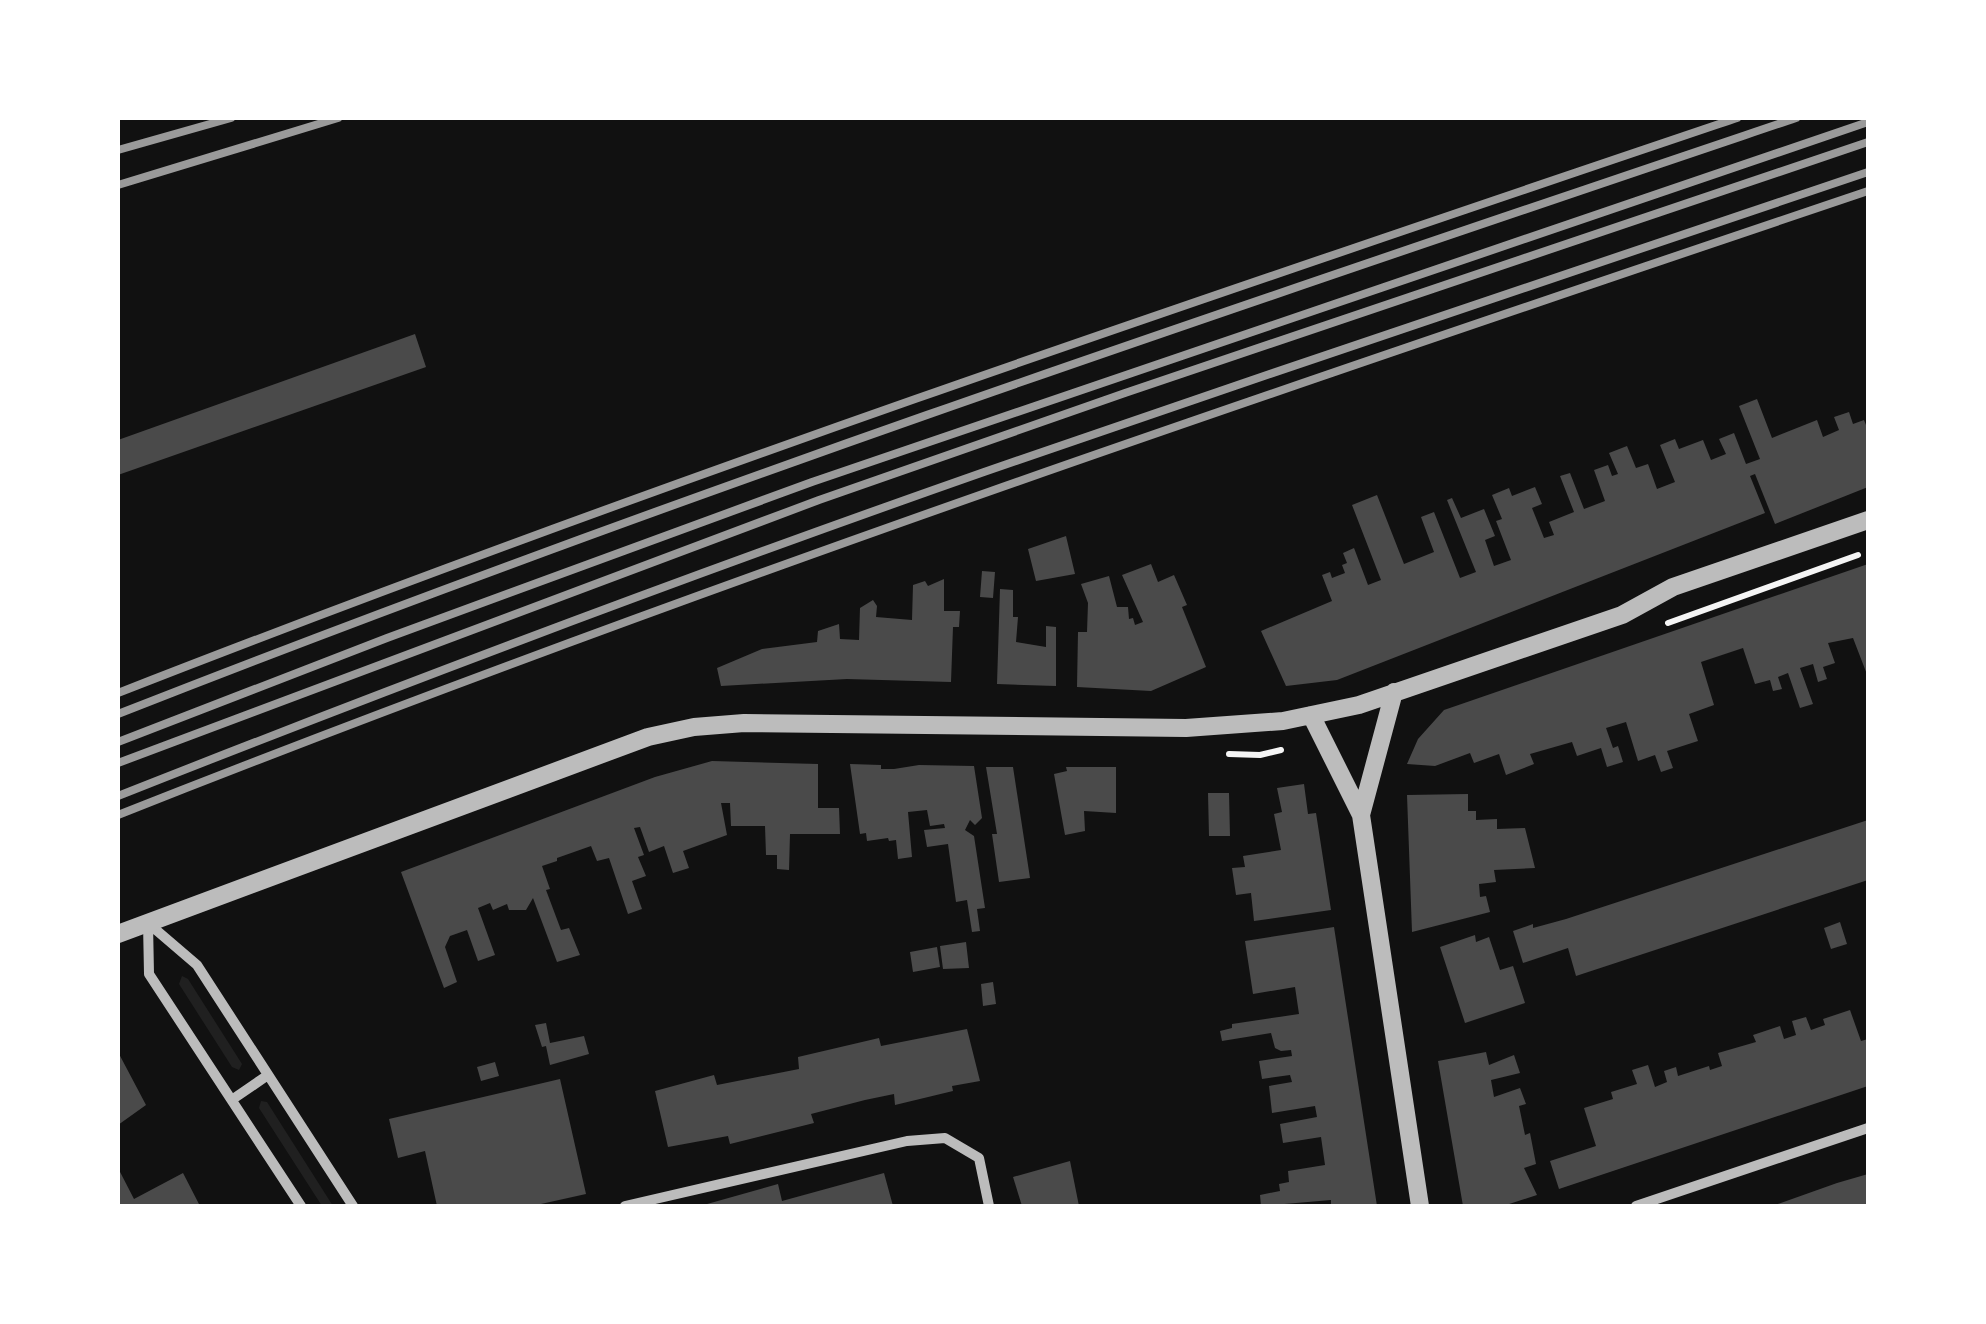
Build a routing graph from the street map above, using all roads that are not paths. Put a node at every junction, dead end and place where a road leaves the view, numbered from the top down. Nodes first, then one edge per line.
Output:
1 (1868, 520) edge
2 (1394, 692) junction
3 (1311, 715) junction
4 (1361, 815) junction
5 (148, 922) junction
6 (118, 934) edge
7 (268, 1075) junction
8 (233, 1098) junction
9 (1868, 1128) edge
10 (644, 1204) edge
11 (301, 1206) edge
12 (354, 1206) edge
13 (624, 1206) edge
14 (989, 1206) edge
15 (1420, 1206) edge
16 (1636, 1206) edge

1 - 2 street
2 - 3 street
2 - 4 street
3 - 4 street
3 - 5 street
4 - 15 street
5 - 6 street
5 - 7 street
5 - 8 street
7 - 8 street
7 - 12 street
8 - 11 street
9 - 16 street
10 - 13 street
10 - 14 street

